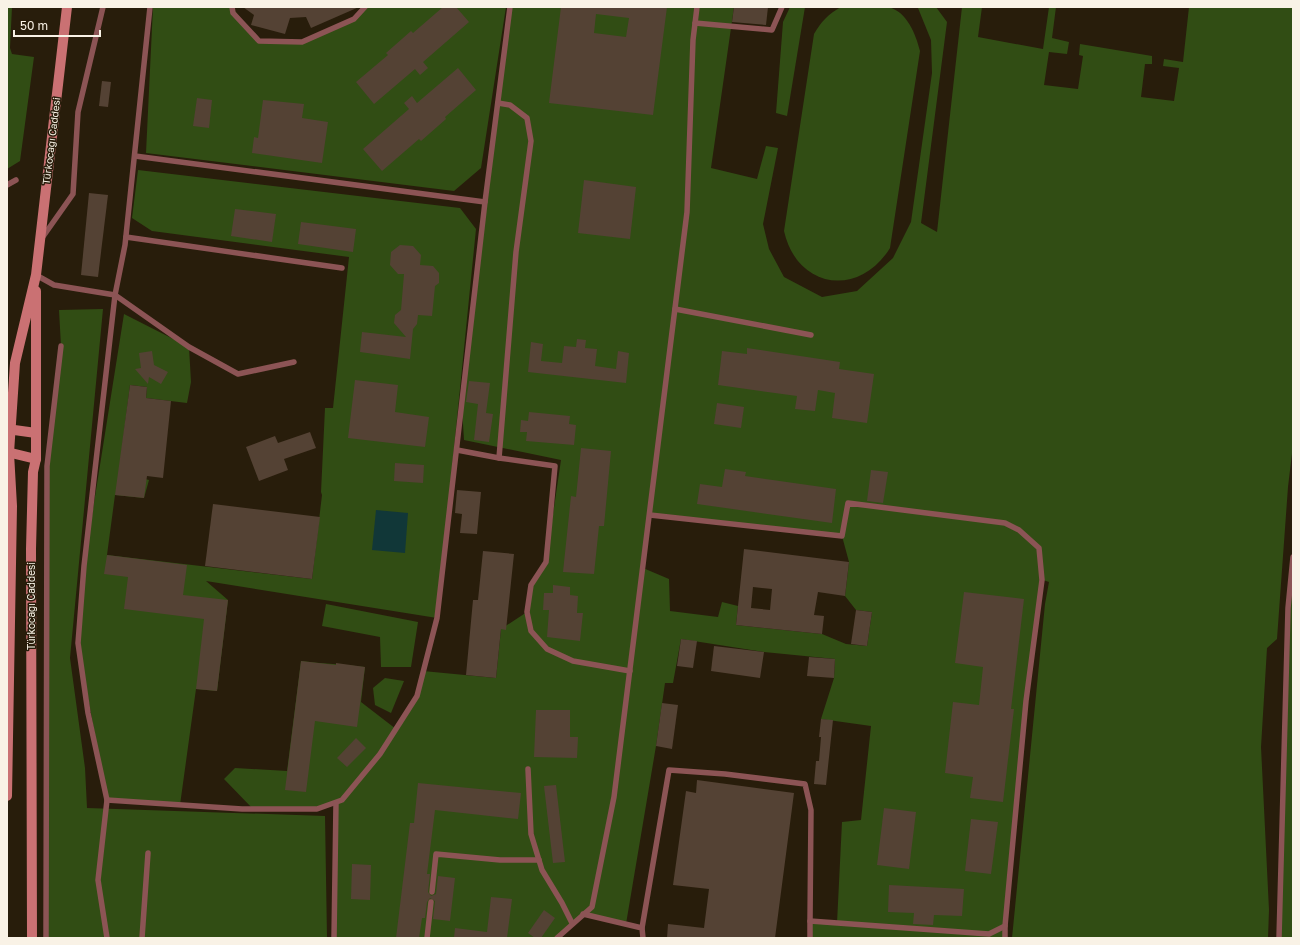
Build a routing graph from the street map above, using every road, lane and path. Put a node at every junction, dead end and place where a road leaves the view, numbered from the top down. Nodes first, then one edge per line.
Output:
1 (67, 7) edge
2 (103, 7) edge
3 (150, 7) edge
4 (232, 7) edge
5 (365, 7) edge
6 (510, 7) edge
7 (697, 7) edge
8 (782, 7) edge
9 (695, 23) junction
10 (498, 103) junction
11 (134, 156) junction
12 (16, 180) dead end
13 (7, 185) edge
14 (485, 202) junction
15 (126, 237) junction
16 (40, 242) junction
17 (342, 268) dead end
18 (36, 275) junction
19 (115, 295) junction
20 (675, 309) junction
21 (811, 335) dead end
22 (61, 346) dead end
23 (294, 362) dead end
24 (16, 363) junction
25 (7, 376) edge
26 (9, 430) edge
27 (36, 433) junction
28 (457, 450) junction
29 (8, 452) edge
30 (499, 458) junction
31 (36, 459) junction
32 (9, 503) edge
33 (650, 515) junction
34 (1293, 557) edge
35 (630, 671) junction
36 (528, 769) dead end
37 (7, 796) edge
38 (106, 800) junction
39 (336, 802) junction
40 (148, 853) dead end
41 (539, 860) junction
42 (432, 892) dead end
43 (431, 902) dead end
44 (583, 914) junction
45 (810, 921) junction
46 (572, 923) junction
47 (1005, 926) junction
48 (642, 928) junction
49 (32, 938) edge
50 (46, 938) edge
51 (107, 938) edge
52 (142, 938) edge
53 (334, 938) edge
54 (427, 938) edge
55 (557, 938) edge
56 (643, 938) edge
57 (810, 938) edge
58 (1005, 938) edge
59 (1279, 938) edge

1 - 16 main road, Türkocağı Caddesi
2 - 16 lane
3 - 11 lane
4 - 5 lane
6 - 10 lane
7 - 9 lane
8 - 9 lane
9 - 20 lane
10 - 14 lane
10 - 30 lane
11 - 14 lane
11 - 15 lane
12 - 13 lane
14 - 28 lane
15 - 17 lane
15 - 19 lane
16 - 18 main road, Türkocağı Caddesi
18 - 19 lane
18 - 24 main road, Türkocağı Caddesi
18 - 27 main road, Türkocağı Caddesi
19 - 23 lane
19 - 38 lane
20 - 21 lane
20 - 33 lane
22 - 50 lane
24 - 25 main road
24 - 26 main road, Türkocağı Caddesi
26 - 27 main road
26 - 29 main road, Türkocağı Caddesi
27 - 31 main road, Türkocağı Caddesi
28 - 30 lane
28 - 39 lane
29 - 31 main road
29 - 32 main road, Türkocağı Caddesi
30 - 35 lane
31 - 49 main road, Türkocağı Caddesi
32 - 37 main road, Türkocağı Caddesi
33 - 35 lane
33 - 47 lane
34 - 59 lane
35 - 44 lane
36 - 41 lane
38 - 39 lane
38 - 51 lane
39 - 53 lane
40 - 52 lane
41 - 42 lane
41 - 46 lane
43 - 54 lane
44 - 46 lane
44 - 48 lane
45 - 47 lane
45 - 48 lane
45 - 57 lane
46 - 55 lane
47 - 58 lane
48 - 56 lane

